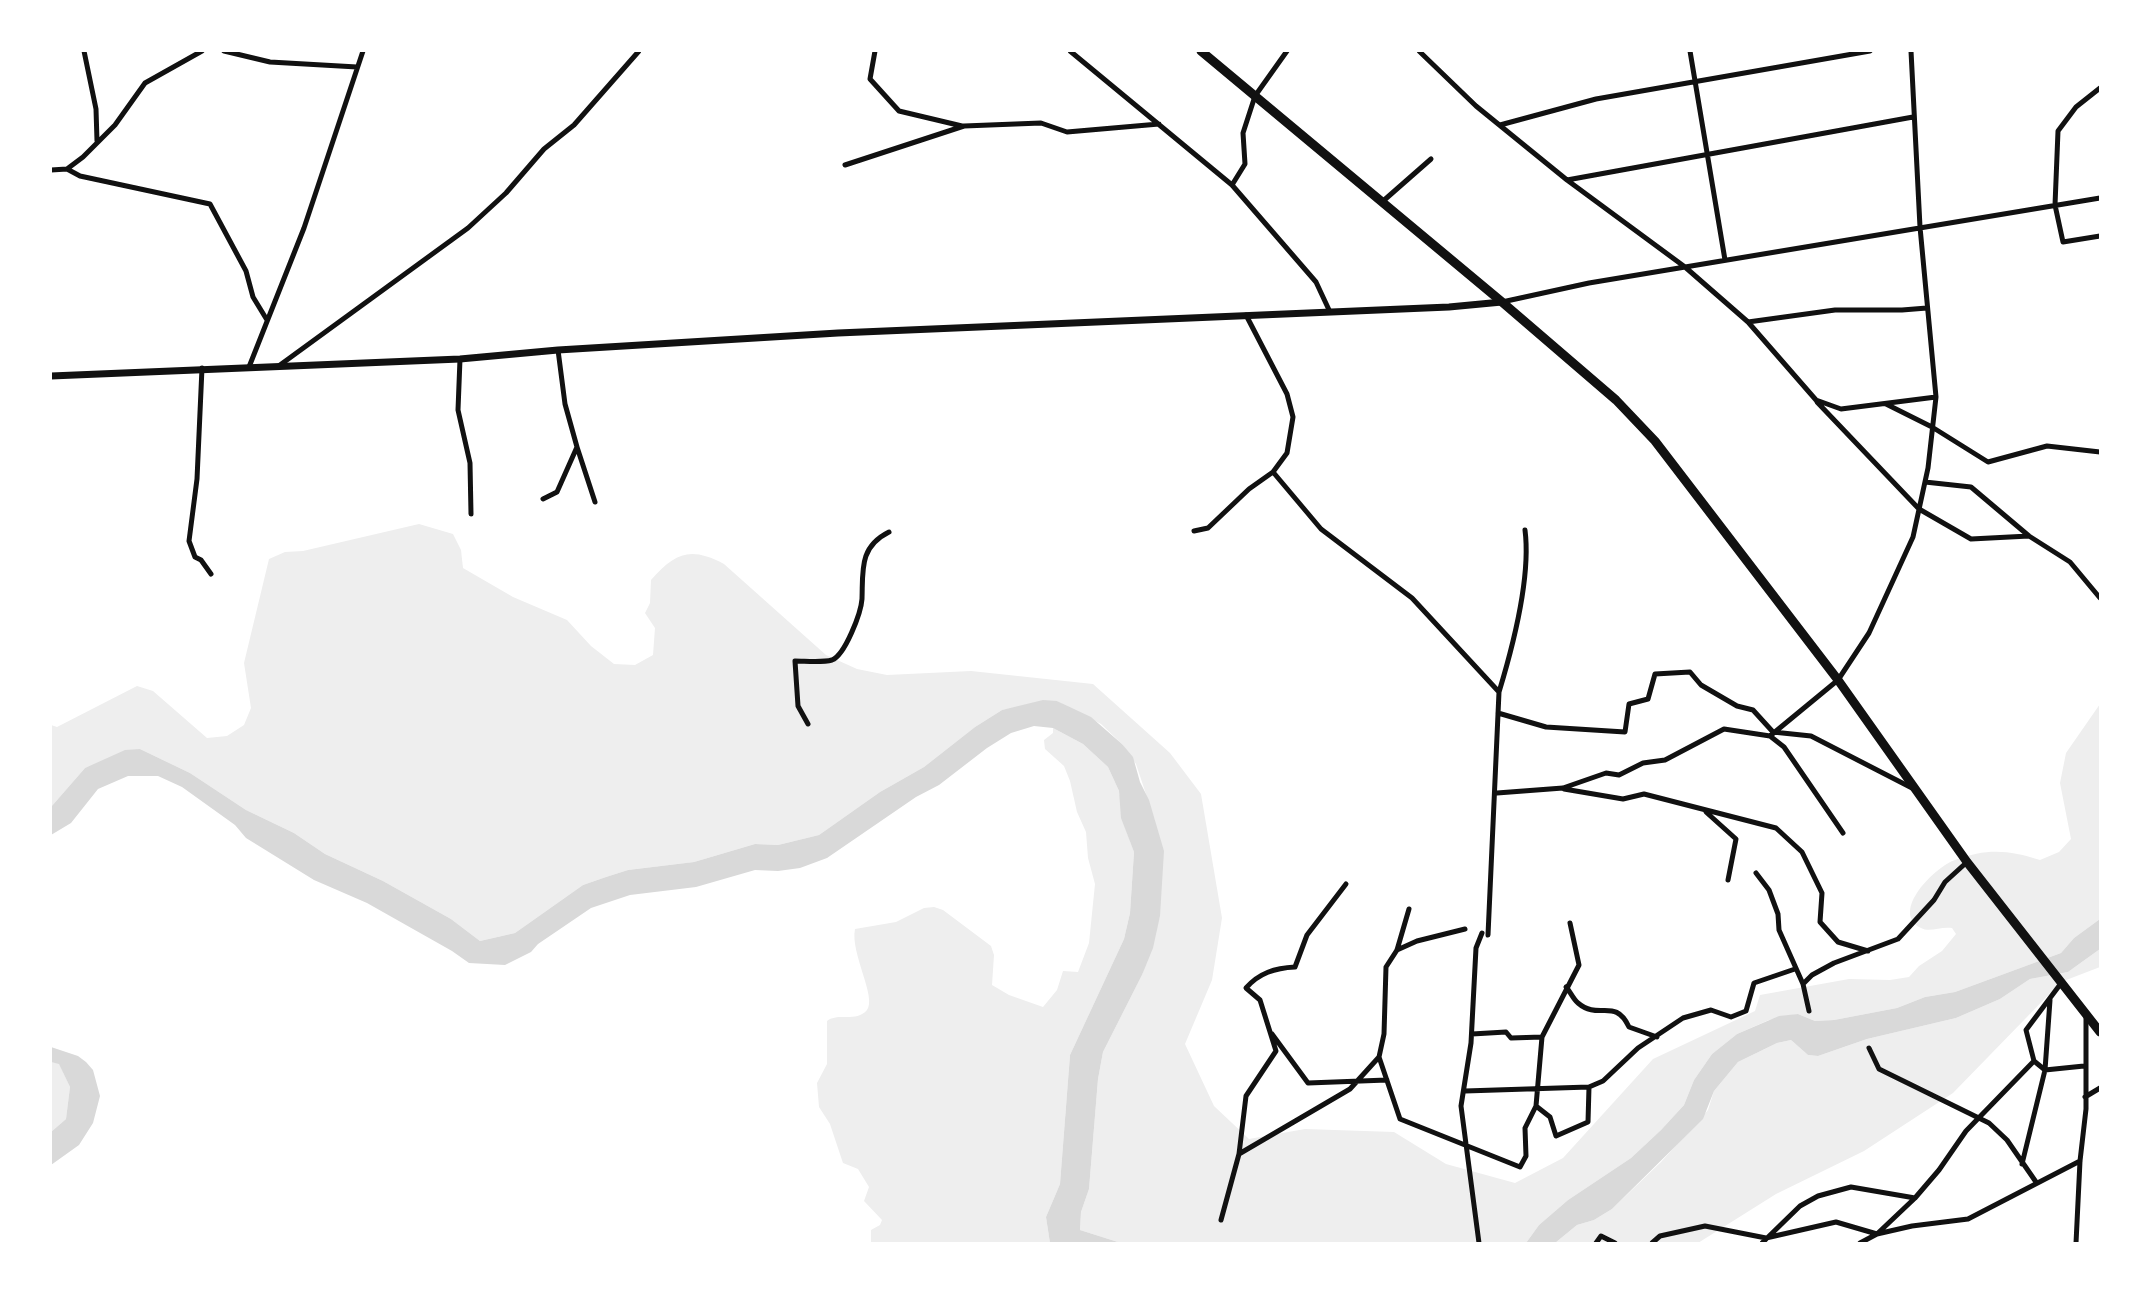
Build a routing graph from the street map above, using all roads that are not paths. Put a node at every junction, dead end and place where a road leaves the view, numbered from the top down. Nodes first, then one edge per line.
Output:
1 (84, 51) edge
2 (202, 51) edge
3 (224, 51) edge
4 (363, 51) edge
5 (639, 51) edge
6 (875, 51) edge
7 (1070, 51) edge
8 (1201, 51) edge
9 (1287, 51) edge
10 (1419, 51) edge
11 (1690, 51) edge
12 (1870, 51) edge
13 (1911, 51) edge
14 (357, 68) junction
15 (1695, 80) junction
16 (2100, 88) edge
17 (1255, 96) junction
18 (1913, 117) junction
19 (1160, 124) junction
20 (1500, 125) junction
21 (964, 126) junction
22 (97, 141) junction
23 (1708, 154) junction
24 (1431, 159) dead end
25 (845, 165) dead end
26 (68, 169) junction
27 (51, 170) edge
28 (1567, 180) junction
29 (1232, 185) junction
30 (2100, 198) edge
31 (1382, 202) junction
32 (2055, 205) junction
33 (1920, 227) junction
34 (2100, 236) edge
35 (1725, 260) junction
36 (1685, 267) junction
37 (1502, 302) junction
38 (1927, 308) junction
39 (1330, 312) junction
40 (1246, 315) junction
41 (267, 320) junction
42 (1748, 322) junction
43 (558, 350) junction
44 (460, 359) junction
45 (280, 364) junction
46 (249, 367) junction
47 (202, 368) junction
48 (51, 376) edge
49 (1936, 398) junction
50 (1816, 400) junction
51 (1886, 404) junction
52 (1932, 427) junction
53 (577, 447) junction
54 (2100, 452) edge
55 (1273, 472) junction
56 (1925, 482) junction
57 (543, 499) dead end
58 (595, 502) dead end
59 (1919, 509) junction
60 (471, 514) dead end
61 (1525, 530) dead end
62 (1194, 531) dead end
63 (889, 532) dead end
64 (2029, 536) junction
65 (211, 574) dead end
66 (2100, 598) edge
67 (1838, 680) junction
68 (1499, 692) junction
69 (1498, 713) junction
70 (808, 724) dead end
71 (1772, 734) junction
72 (1563, 788) junction
73 (1913, 789) junction
74 (1497, 793) junction
75 (1704, 810) junction
76 (1843, 833) dead end
77 (1967, 862) junction
78 (1756, 873) dead end
79 (1728, 880) dead end
80 (1346, 884) dead end
81 (1409, 909) dead end
82 (1570, 923) dead end
83 (1465, 929) dead end
84 (1397, 950) junction
85 (1868, 951) junction
86 (1795, 969) junction
87 (2062, 982) junction
88 (1803, 984) junction
89 (1566, 987) junction
90 (2050, 998) junction
91 (1809, 1011) dead end
92 (2086, 1013) junction
93 (1270, 1031) junction
94 (2100, 1032) edge
95 (1472, 1034) junction
96 (1542, 1037) junction
97 (1657, 1037) junction
98 (1869, 1048) dead end
99 (1379, 1057) junction
100 (2034, 1061) junction
101 (2084, 1066) junction
102 (2045, 1070) junction
103 (1358, 1080) junction
104 (1387, 1080) junction
105 (1537, 1087) junction
106 (1589, 1087) junction
107 (2100, 1088) edge
108 (1465, 1091) junction
109 (2085, 1097) junction
110 (1536, 1106) junction
111 (1978, 1118) junction
112 (1468, 1148) junction
113 (1239, 1154) junction
114 (2080, 1161) junction
115 (2022, 1164) junction
116 (2036, 1182) junction
117 (1915, 1198) junction
118 (1221, 1220) dead end
119 (1877, 1234) junction
120 (1764, 1240) edge
121 (1479, 1243) edge
122 (1596, 1243) edge
123 (1615, 1243) edge
124 (1652, 1243) edge
125 (1860, 1243) edge
126 (2076, 1243) edge

1 - 22 street
2 - 22 street
3 - 14 street
4 - 14 street
5 - 45 street
6 - 21 street
7 - 19 street
8 - 17 main road
9 - 17 street
10 - 20 street
11 - 15 street
12 - 15 street
13 - 18 street
14 - 41 street
15 - 20 street
15 - 23 street
16 - 32 street
17 - 29 street
17 - 31 main road
18 - 23 street
18 - 33 street
19 - 21 street
19 - 29 street
20 - 28 street
21 - 25 street
22 - 26 street
23 - 28 street
23 - 35 street
24 - 31 street
26 - 27 street
26 - 41 street
28 - 36 street
29 - 39 street
30 - 32 street
31 - 37 main road
32 - 33 street
32 - 34 street
33 - 35 street
33 - 38 street
35 - 36 street
36 - 37 street
36 - 42 street
37 - 39 street
37 - 67 main road
38 - 42 street
38 - 49 street
39 - 40 street
40 - 43 street
40 - 55 street
41 - 46 street
42 - 50 street
43 - 44 street
43 - 53 street
44 - 45 street
44 - 60 street
45 - 46 street
46 - 47 street
47 - 48 street
47 - 65 street
49 - 51 street
49 - 52 street
50 - 51 street
50 - 59 street
51 - 52 street
52 - 54 street
52 - 56 street
53 - 57 street
53 - 58 street
55 - 62 street
55 - 68 street
56 - 59 street
56 - 64 street
59 - 64 street
59 - 67 street
61 - 68 street
63 - 70 street
64 - 66 street
67 - 71 street
67 - 73 main road
68 - 69 street
69 - 71 street
69 - 74 street
71 - 72 street
71 - 73 street
71 - 76 street
72 - 74 street
72 - 75 street
73 - 77 main road
74 - 95 street
75 - 79 street
75 - 85 street
77 - 85 street
77 - 87 main road
78 - 86 street
80 - 93 street
81 - 84 street
82 - 89 street
83 - 84 street
84 - 99 street
85 - 88 street
86 - 88 street
86 - 97 street
87 - 90 street
87 - 92 main road
88 - 91 street
89 - 96 street
89 - 97 street
90 - 100 street
90 - 102 street
92 - 94 main road
92 - 101 street
93 - 103 street
93 - 113 street
95 - 96 street
95 - 108 street
96 - 105 street
97 - 106 street
98 - 111 street
99 - 103 street
99 - 104 street
100 - 102 street
100 - 111 street
101 - 102 street
101 - 109 street
102 - 115 street
103 - 104 street
103 - 113 street
104 - 112 street
105 - 106 street
105 - 108 street
105 - 110 street
106 - 110 street
107 - 109 street
108 - 112 street
109 - 114 street
110 - 112 street
111 - 115 street
111 - 117 street
112 - 121 street
113 - 118 street
114 - 116 street
114 - 126 street
115 - 116 street
116 - 119 street
117 - 119 street
117 - 120 street
119 - 120 street
119 - 125 street
120 - 124 street
122 - 123 street

